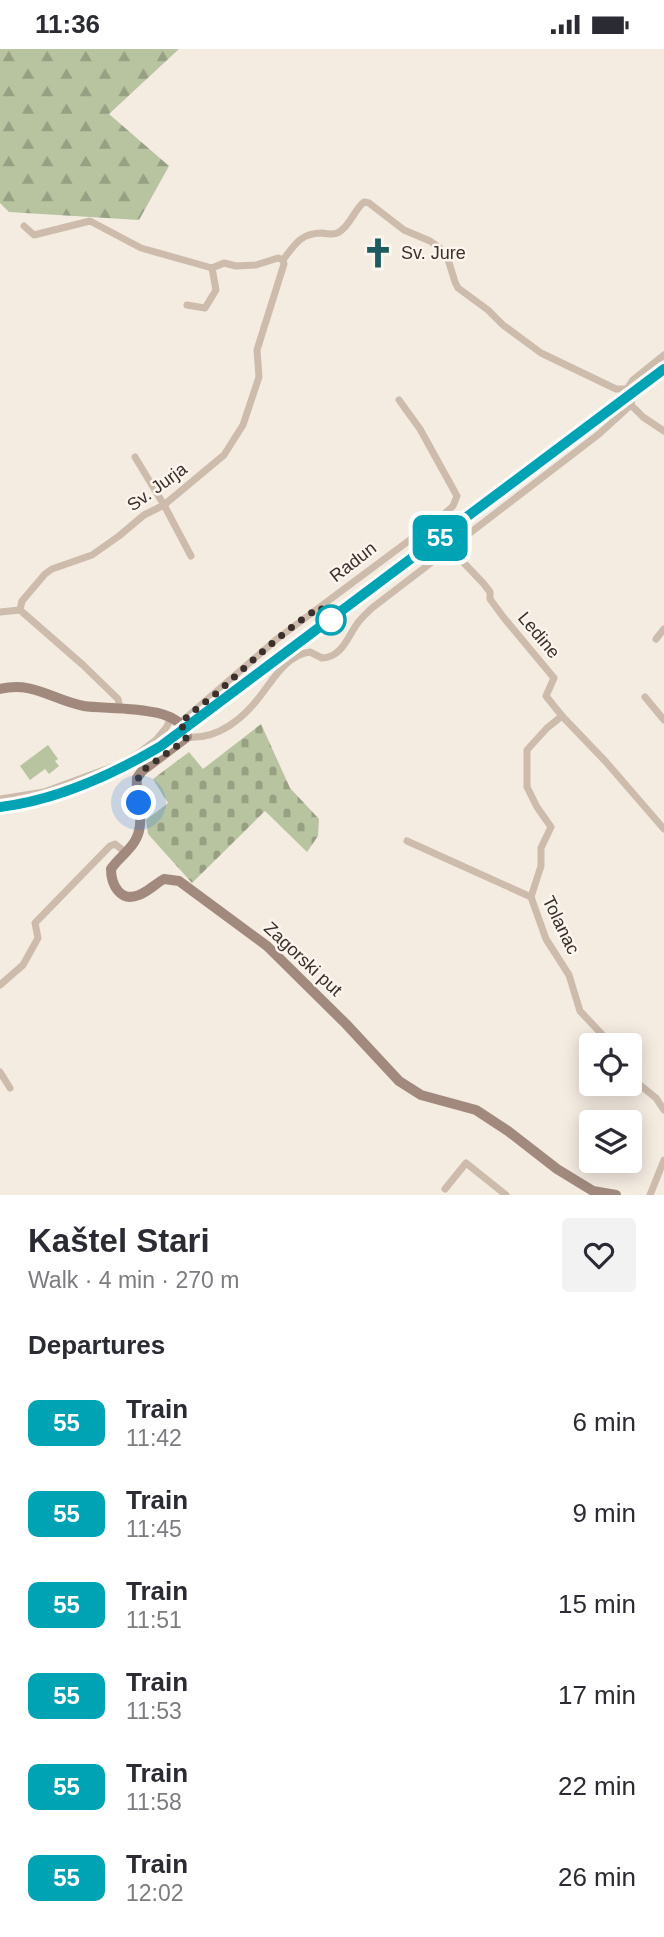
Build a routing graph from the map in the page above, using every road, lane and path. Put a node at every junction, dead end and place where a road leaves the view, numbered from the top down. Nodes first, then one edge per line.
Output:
1 (24, 226) dead end
2 (283, 260) junction
3 (212, 268) junction
4 (187, 305) dead end
5 (664, 355) edge
6 (627, 389) junction
7 (399, 400) dead end
8 (631, 405) junction
9 (664, 431) edge
10 (135, 457) dead end
11 (164, 505) junction
12 (446, 551) junction
13 (191, 556) dead end
14 (20, 610) junction
15 (0, 613) edge
16 (664, 629) edge
17 (656, 639) dead end
18 (0, 689) edge
19 (645, 697) dead end
20 (120, 708) junction
21 (562, 716) junction
22 (664, 720) edge
23 (175, 721) junction
24 (187, 737) junction
25 (0, 799) edge
26 (664, 829) edge
27 (407, 841) dead end
28 (125, 852) junction
29 (531, 897) junction
30 (0, 985) edge
31 (601, 1033) edge
32 (0, 1072) edge
33 (642, 1086) edge
34 (10, 1088) dead end
35 (664, 1110) edge
36 (664, 1160) edge
37 (445, 1189) dead end
38 (506, 1195) edge
39 (616, 1195) edge
40 (650, 1195) edge

1 - 3 street
2 - 3 street
2 - 6 street
2 - 11 street, Sv. Jurja
3 - 4 street
5 - 6 street
6 - 8 street
7 - 23 street, Radun
8 - 9 street
8 - 12 street
10 - 11 street
11 - 13 street
11 - 14 street, Sv. Jurja
12 - 21 street, Ledine
12 - 24 street
14 - 15 street
14 - 20 street
16 - 17 street
18 - 20 main road
19 - 22 street
20 - 23 main road
21 - 26 street
21 - 29 street
23 - 24 main road
23 - 25 street
24 - 28 main road, Zagorski put
27 - 29 street, Tolanac
28 - 30 street
28 - 39 main road, Zagorski put
29 - 31 street, Tolanac
32 - 34 street
33 - 35 street
36 - 40 street
37 - 38 street

